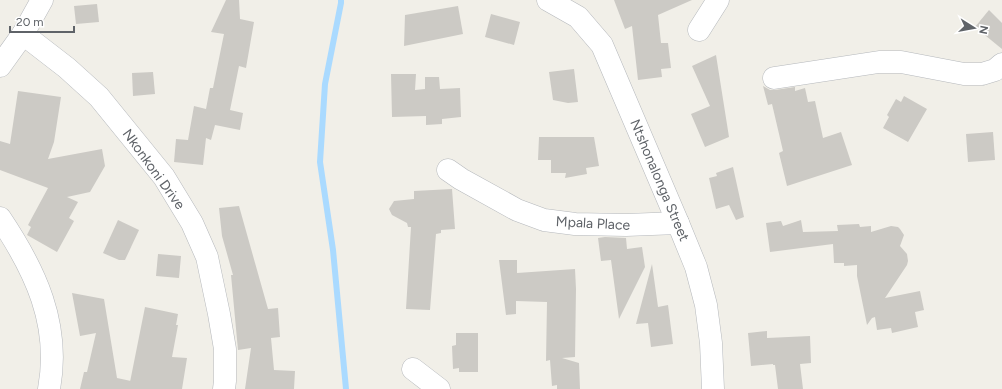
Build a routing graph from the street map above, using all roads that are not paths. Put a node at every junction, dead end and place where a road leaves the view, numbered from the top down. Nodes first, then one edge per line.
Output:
1 (42, 0) edge
2 (548, 0) edge
3 (718, 0) edge
4 (699, 30) dead end
5 (24, 34) junction
6 (1002, 64) edge
7 (0, 66) edge
8 (774, 78) dead end
9 (448, 170) dead end
10 (0, 218) edge
11 (678, 223) junction
12 (413, 369) dead end
13 (49, 389) edge
14 (224, 389) edge
15 (439, 389) edge
16 (713, 389) edge

1 - 5 street
2 - 11 street, Ntshonalonga Street
3 - 4 street
5 - 7 street
5 - 14 street, Nkonkoni Drive
6 - 8 street
9 - 11 street, Mpala Place
10 - 13 street
11 - 16 street, Ntshonalonga Street
12 - 15 street

